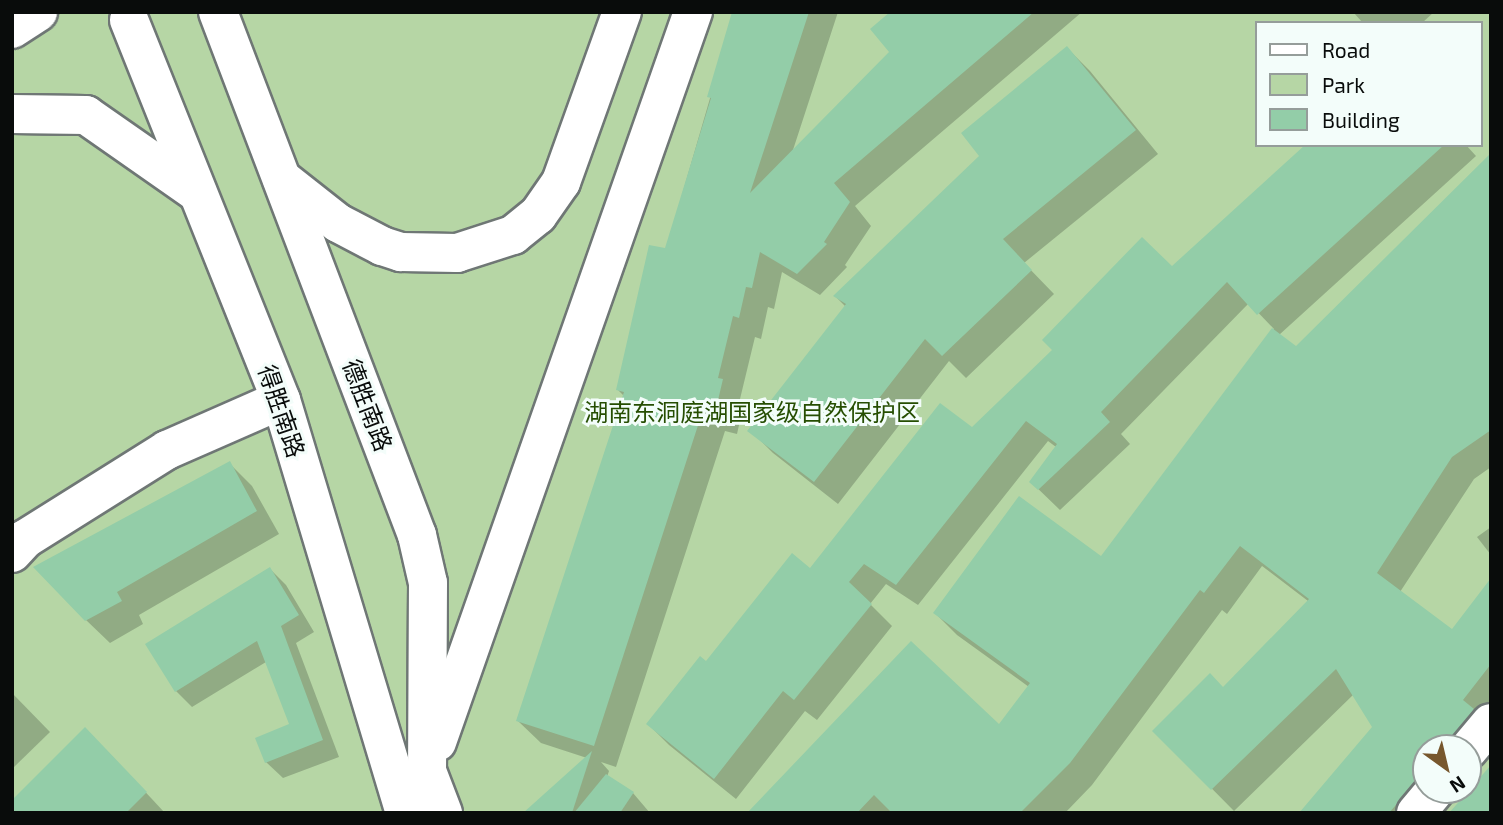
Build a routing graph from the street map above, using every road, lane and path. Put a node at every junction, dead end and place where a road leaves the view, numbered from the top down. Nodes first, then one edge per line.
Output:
1 (38, 12) edge
2 (218, 12) edge
3 (622, 12) edge
4 (693, 12) edge
5 (129, 20) dead end
6 (12, 29) edge
7 (12, 114) edge
8 (282, 179) junction
9 (198, 193) junction
10 (281, 400) junction
11 (12, 553) edge
12 (428, 771) junction
13 (405, 813) edge
14 (443, 813) edge

1 - 6 main road
2 - 8 main road, 德胜南路
3 - 8 main road
4 - 12 main road
5 - 9 main road, 得胜南路
7 - 9 main road
8 - 12 main road, 德胜南路
9 - 10 main road, 得胜南路
10 - 11 main road
10 - 13 main road, 得胜南路
12 - 14 main road, 德胜南路

